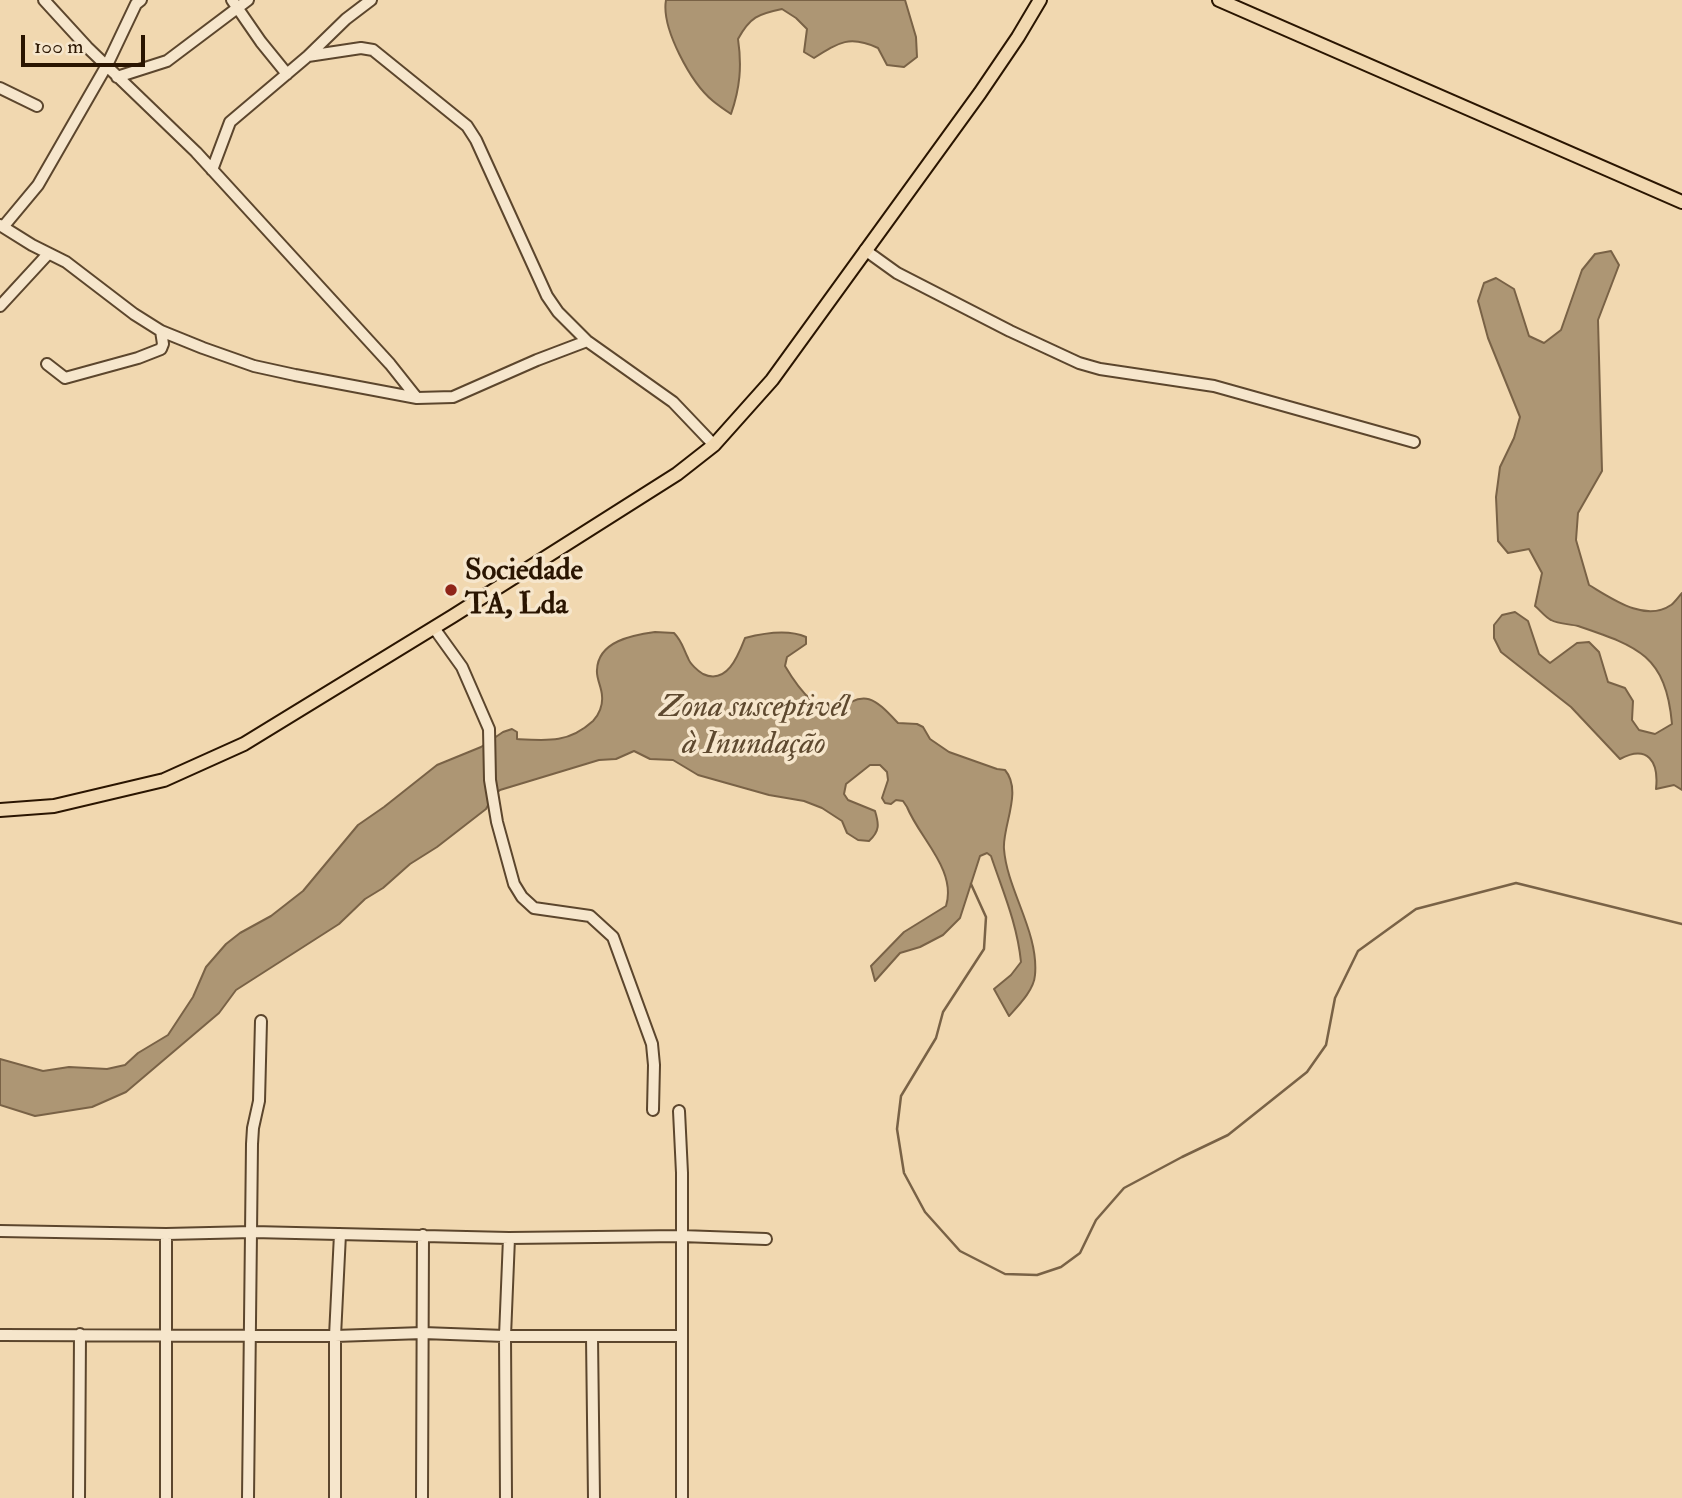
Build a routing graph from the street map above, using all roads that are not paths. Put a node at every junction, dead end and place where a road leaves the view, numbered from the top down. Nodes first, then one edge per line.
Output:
1 (44, 0) edge
2 (141, 0) edge
3 (371, 0) edge
4 (1040, 0) edge
5 (1219, 0) edge
6 (239, 2) edge
7 (308, 56) junction
8 (107, 65) junction
9 (287, 74) junction
10 (117, 76) junction
11 (0, 88) edge
12 (37, 106) dead end
13 (212, 170) junction
14 (1682, 202) edge
15 (1, 226) edge
16 (866, 250) junction
17 (48, 254) junction
18 (0, 306) edge
19 (161, 331) junction
20 (587, 341) junction
21 (47, 364) dead end
22 (417, 398) junction
23 (1414, 442) dead end
24 (714, 445) junction
25 (434, 628) junction
26 (0, 810) edge
27 (261, 1021) dead end
28 (653, 1110) dead end
29 (679, 1111) dead end
30 (0, 1231) edge
31 (253, 1232) junction
32 (166, 1234) junction
33 (340, 1234) junction
34 (423, 1236) junction
35 (681, 1237) junction
36 (509, 1238) junction
37 (765, 1239) dead end
38 (423, 1333) junction
39 (80, 1334) junction
40 (167, 1334) junction
41 (0, 1335) edge
42 (249, 1335) junction
43 (335, 1336) junction
44 (505, 1336) junction
45 (682, 1336) junction
46 (592, 1337) junction
47 (79, 1498) edge
48 (166, 1498) edge
49 (248, 1498) edge
50 (335, 1498) edge
51 (422, 1498) edge
52 (506, 1498) edge
53 (594, 1498) edge
54 (682, 1498) edge

1 - 8 street
2 - 8 street
3 - 7 street
4 - 16 main road
5 - 14 main road
6 - 9 street
6 - 10 street
7 - 9 street
7 - 20 street
8 - 10 street
8 - 15 street
9 - 13 street
10 - 13 street
11 - 12 street
13 - 22 street
15 - 17 street
16 - 23 street
16 - 24 main road
17 - 18 street
17 - 19 street
19 - 21 street
19 - 22 street
20 - 22 street
20 - 24 street
24 - 25 main road
25 - 26 main road
25 - 28 street
27 - 31 street
29 - 35 street
30 - 32 street
31 - 32 street
31 - 33 street
31 - 42 street
32 - 40 street
33 - 34 street
33 - 43 street
34 - 36 street
34 - 38 street
35 - 36 street
35 - 37 street
35 - 45 street
36 - 44 street
38 - 43 street
38 - 44 street
38 - 51 street
39 - 40 street
39 - 41 street
39 - 47 street
40 - 42 street
40 - 48 street
42 - 43 street
42 - 49 street
43 - 50 street
44 - 46 street
44 - 52 street
45 - 46 street
45 - 54 street
46 - 53 street

